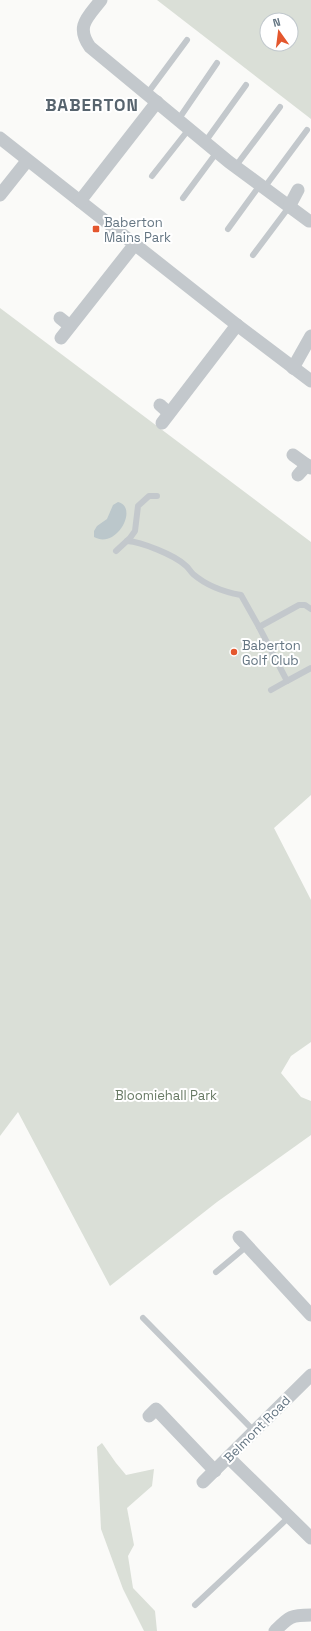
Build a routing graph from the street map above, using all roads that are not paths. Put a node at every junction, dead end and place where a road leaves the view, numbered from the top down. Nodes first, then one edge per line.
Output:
1 (101, 0) edge
2 (187, 40) dead end
3 (217, 63) dead end
4 (246, 85) dead end
5 (152, 98) junction
6 (280, 107) dead end
7 (178, 120) junction
8 (189, 129) junction
9 (307, 130) dead end
10 (0, 138) edge
11 (206, 142) junction
12 (217, 152) junction
13 (27, 160) junction
14 (235, 167) junction
15 (152, 176) dead end
16 (262, 186) junction
17 (298, 190) dead end
18 (0, 195) edge
19 (183, 198) dead end
20 (80, 201) junction
21 (289, 207) junction
22 (309, 221) dead end
23 (228, 229) dead end
24 (135, 244) junction
25 (253, 255) dead end
26 (60, 318) dead end
27 (237, 325) junction
28 (70, 326) junction
29 (311, 336) edge
30 (61, 338) dead end
31 (293, 368) junction
32 (311, 381) edge
33 (164, 414) dead end
34 (294, 455) dead end
35 (309, 466) edge
36 (298, 475) dead end
37 (158, 496) dead end
38 (135, 531) junction
39 (127, 541) junction
40 (138, 542) junction
41 (116, 551) dead end
42 (311, 609) edge
43 (259, 627) junction
44 (311, 668) edge
45 (287, 681) junction
46 (271, 690) dead end
47 (243, 1241) joint
48 (216, 1272) dead end
49 (311, 1315) edge
50 (143, 1318) dead end
51 (311, 1375) edge
52 (148, 1416) dead end
53 (254, 1431) junction
54 (229, 1458) junction
55 (215, 1471) junction
56 (203, 1482) dead end
57 (289, 1517) junction
58 (311, 1538) edge
59 (196, 1605) dead end
60 (311, 1614) edge
61 (275, 1631) edge

1 - 5 street
2 - 5 lane
3 - 7 lane
4 - 11 lane
5 - 7 street
5 - 20 street
6 - 14 lane
7 - 8 street
8 - 11 street
8 - 15 lane
9 - 16 lane
10 - 13 street
11 - 12 street
12 - 14 street
12 - 19 lane
13 - 18 street
13 - 20 street
14 - 16 street
16 - 21 street
16 - 23 lane
17 - 21 street
20 - 24 street
21 - 22 street
21 - 25 lane
24 - 27 street
24 - 28 street
26 - 28 street
27 - 31 street
27 - 33 street
28 - 30 street
29 - 31 street
31 - 32 street
34 - 35 street
35 - 36 street
37 - 38 lane
38 - 39 lane
38 - 40 lane
39 - 40 lane
39 - 41 lane
40 - 43 lane
42 - 43 lane
43 - 45 lane
44 - 45 lane
45 - 46 lane
47 - 48 lane
47 - 49 street
50 - 53 lane
51 - 53 street, Belmont Road
52 - 55 street
53 - 54 street, Belmont Road
54 - 55 street, Belmont Road
54 - 57 street
55 - 56 street, Belmont Road
57 - 58 street
57 - 59 lane
60 - 61 street

